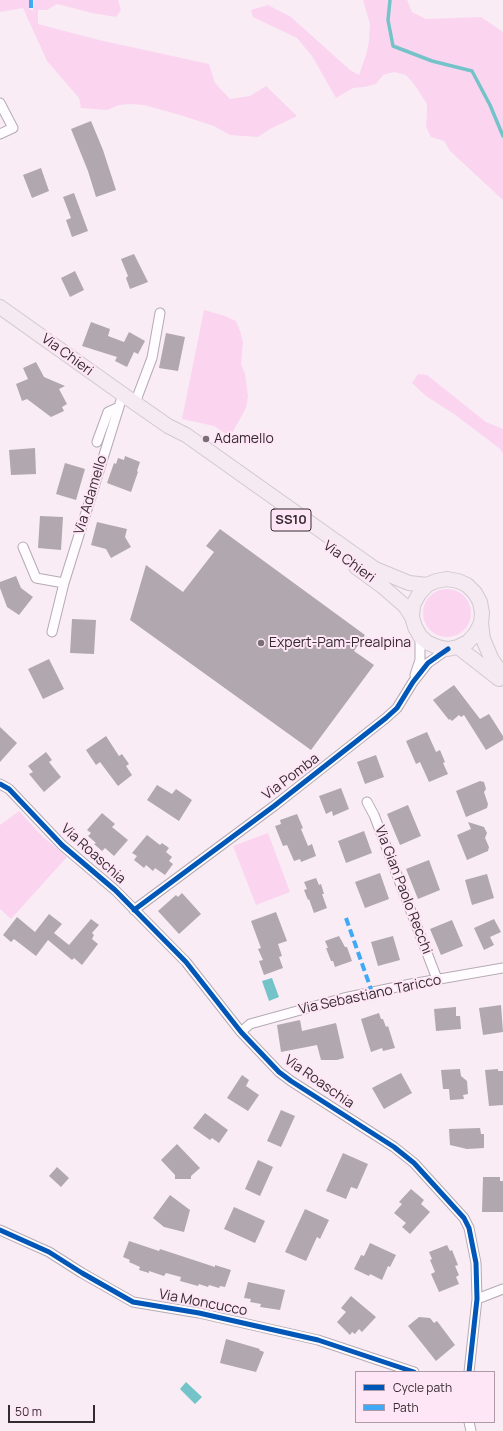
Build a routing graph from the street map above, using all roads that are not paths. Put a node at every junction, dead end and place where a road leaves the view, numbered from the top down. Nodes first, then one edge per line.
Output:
1 (0, 103) edge
2 (0, 134) edge
3 (0, 307) edge
4 (160, 313) dead end
5 (121, 401) junction
6 (135, 403) junction
7 (162, 422) junction
8 (98, 442) dead end
9 (23, 547) dead end
10 (64, 584) junction
11 (427, 585) junction
12 (412, 617) junction
13 (481, 623) junction
14 (52, 632) dead end
15 (420, 636) junction
16 (453, 648) junction
17 (503, 675) edge
18 (413, 682) junction
19 (503, 682) edge
20 (0, 784) edge
21 (367, 802) dead end
22 (134, 910) junction
23 (503, 968) edge
24 (437, 979) junction
25 (241, 1032) junction
26 (0, 1230) edge
27 (503, 1290) edge
28 (477, 1300) junction
29 (411, 1371) edge
30 (469, 1371) edge

1 - 2 street
3 - 5 main road, Via Chieri / SS10
4 - 6 street
5 - 6 main road, Via Chieri / SS10
5 - 8 street, Via Adamello
5 - 10 street, Via Adamello
6 - 7 main road, Via Chieri / SS10
7 - 11 main road, Via Chieri / SS10
7 - 12 main road, Via Chieri / SS10
9 - 10 street
10 - 14 street, Via Adamello
11 - 12 main road
11 - 13 main road, Via Chieri / SS10
12 - 15 main road, Via Chieri / SS10
13 - 16 main road
13 - 17 main road, Via Chieri
15 - 16 main road
15 - 18 street, Via Pomba
16 - 18 street, Via Pomba
16 - 19 main road
18 - 22 street, Via Pomba
20 - 22 street, Via Roaschia
21 - 24 street, Via Gian Paolo Recchi
22 - 25 street, Via Roaschia
23 - 24 street, Via Sebastiano Taricco
24 - 25 street, Via Sebastiano Taricco
25 - 28 street, Via Roaschia
26 - 29 street, Via Moncucco
27 - 28 street
28 - 30 street, Via Roaschia

